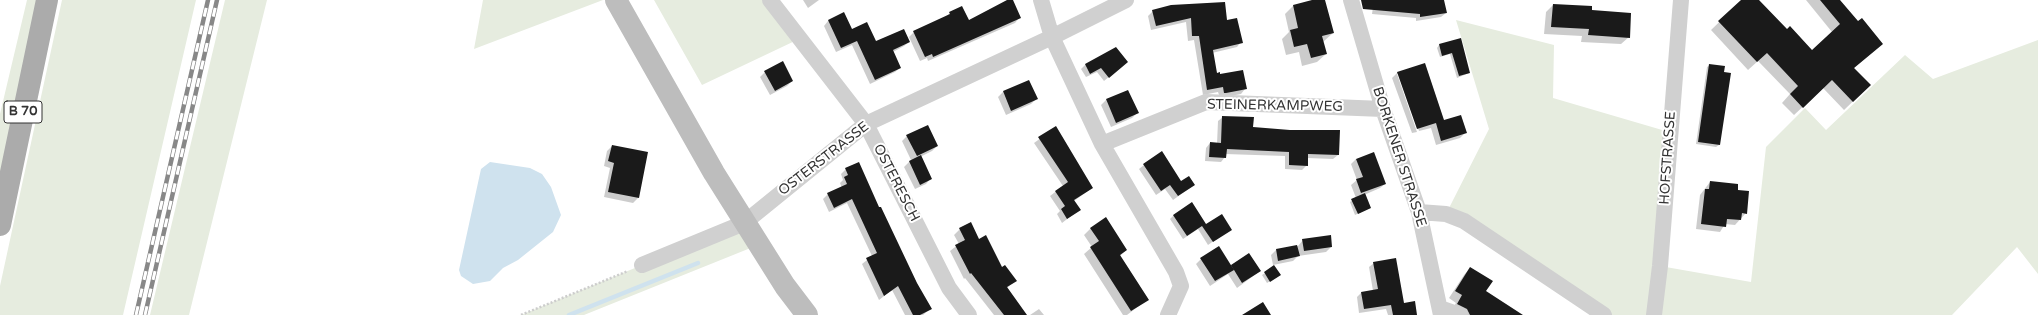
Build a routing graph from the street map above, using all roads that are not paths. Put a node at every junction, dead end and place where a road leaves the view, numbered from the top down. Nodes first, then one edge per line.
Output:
1 (47, 0) edge
2 (616, 0) edge
3 (770, 0) edge
4 (1041, 0) edge
5 (1126, 0) edge
6 (1350, 0) edge
7 (1681, 0) edge
8 (1052, 37) junction
9 (1383, 109) junction
10 (866, 124) junction
11 (1102, 144) junction
12 (1419, 212) junction
13 (744, 223) junction
14 (0, 225) edge
15 (642, 265) road end
16 (1441, 312) edge
17 (807, 315) edge
18 (969, 315) edge
19 (1168, 315) edge
20 (1460, 315) edge
21 (1604, 315) edge
22 (1654, 315) edge

1 - 14 main road, B 70
2 - 13 street
3 - 10 street, OSTERESCH
4 - 8 street
5 - 8 street, OSTERSTRASSE
6 - 9 street, BORKENER STRASSE
7 - 22 street, HOFSTRASSE
8 - 10 street, OSTERSTRASSE
8 - 11 street
9 - 11 street, STEINERKAMPWEG
9 - 12 street, BORKENER STRASSE
10 - 13 street, OSTERSTRASSE
10 - 18 street, OSTERESCH
11 - 19 street
12 - 16 street, BORKENER STRASSE
12 - 21 street
13 - 15 street, OSTERSTRASSE
13 - 17 street
16 - 20 street

